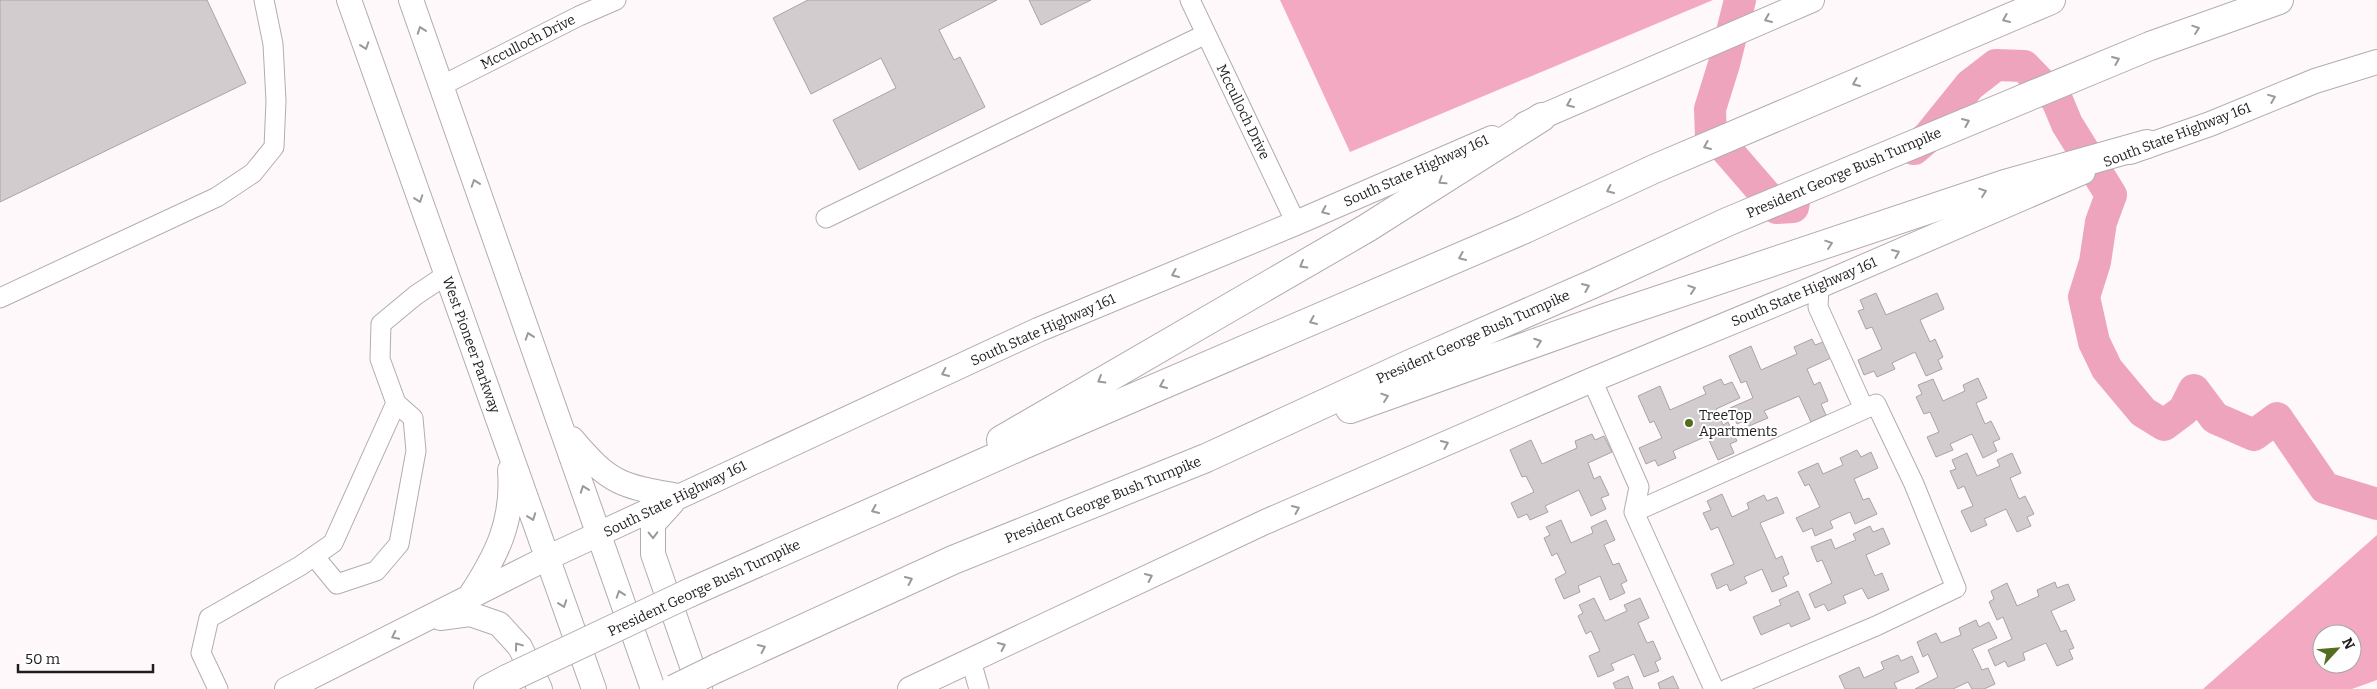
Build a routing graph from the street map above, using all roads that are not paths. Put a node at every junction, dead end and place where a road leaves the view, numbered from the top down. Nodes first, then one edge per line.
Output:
1 (264, 0) edge
2 (349, 0) edge
3 (411, 0) edge
4 (616, 0) edge
5 (1190, 0) edge
6 (1812, 0) edge
7 (2051, 0) edge
8 (2279, 0) edge
9 (1206, 34) junction
10 (2377, 62) edge
11 (442, 86) junction
12 (1542, 116) junction
13 (2147, 144) junction
14 (826, 218) dead end
15 (1296, 223) junction
16 (446, 275) junction
17 (1819, 286) junction
18 (0, 298) edge
19 (1592, 380) junction
20 (396, 403) junction
21 (1864, 409) junction
22 (561, 426) junction
23 (509, 453) junction
24 (1206, 458) junction
25 (919, 491) junction
26 (678, 496) junction
27 (1634, 512) junction
28 (600, 535) junction
29 (314, 556) junction
30 (547, 558) junction
31 (470, 596) junction
32 (430, 619) junction
33 (970, 661) junction
34 (497, 684) edge
35 (218, 689) edge
36 (287, 689) edge
37 (540, 689) edge
38 (594, 689) edge
39 (653, 689) edge
40 (674, 689) edge
41 (700, 689) edge
42 (910, 689) edge
43 (979, 689) edge
44 (1714, 689) edge
45 (1727, 689) edge

1 - 18 lane
2 -> 16 main road, West Pioneer Parkway
11 -> 3 main road
4 - 11 lane, Mcculloch Drive
5 - 9 lane, Mcculloch Drive
6 -> 12 main road, South State Highway 161
7 -> 25 highway, President George Bush Turnpike
24 -> 8 highway, President George Bush Turnpike
9 - 14 lane
9 - 15 lane, Mcculloch Drive
13 -> 10 main road, South State Highway 161
22 -> 11 main road
12 -> 15 main road, South State Highway 161
12 -> 25 highway
17 -> 13 main road, South State Highway 161
24 -> 13 highway
15 -> 26 main road, South State Highway 161
16 - 20 lane
16 - 23 main road, West Pioneer Parkway
17 - 19 main road, South State Highway 161
17 - 21 lane
19 - 27 lane
33 -> 19 main road, South State Highway 161
20 - 29 lane
20 - 29 lane
21 - 27 lane
21 - 45 lane
22 - 26 main road
28 -> 22 main road
23 -> 30 main road, West Pioneer Parkway
23 - 31 main road
40 -> 24 highway, President George Bush Turnpike, bridge
25 -> 34 highway, President George Bush Turnpike, bridge
26 - 28 main road, South State Highway 161
26 -> 41 main road
27 - 44 lane
28 - 30 main road, South State Highway 161
39 -> 28 main road
29 - 35 lane
30 - 31 main road, South State Highway 161
30 -> 38 main road, West Pioneer Parkway
31 - 32 main road, South State Highway 161
32 -> 36 main road, South State Highway 161
37 -> 32 main road
33 - 42 main road, South State Highway 161
33 - 43 lane

